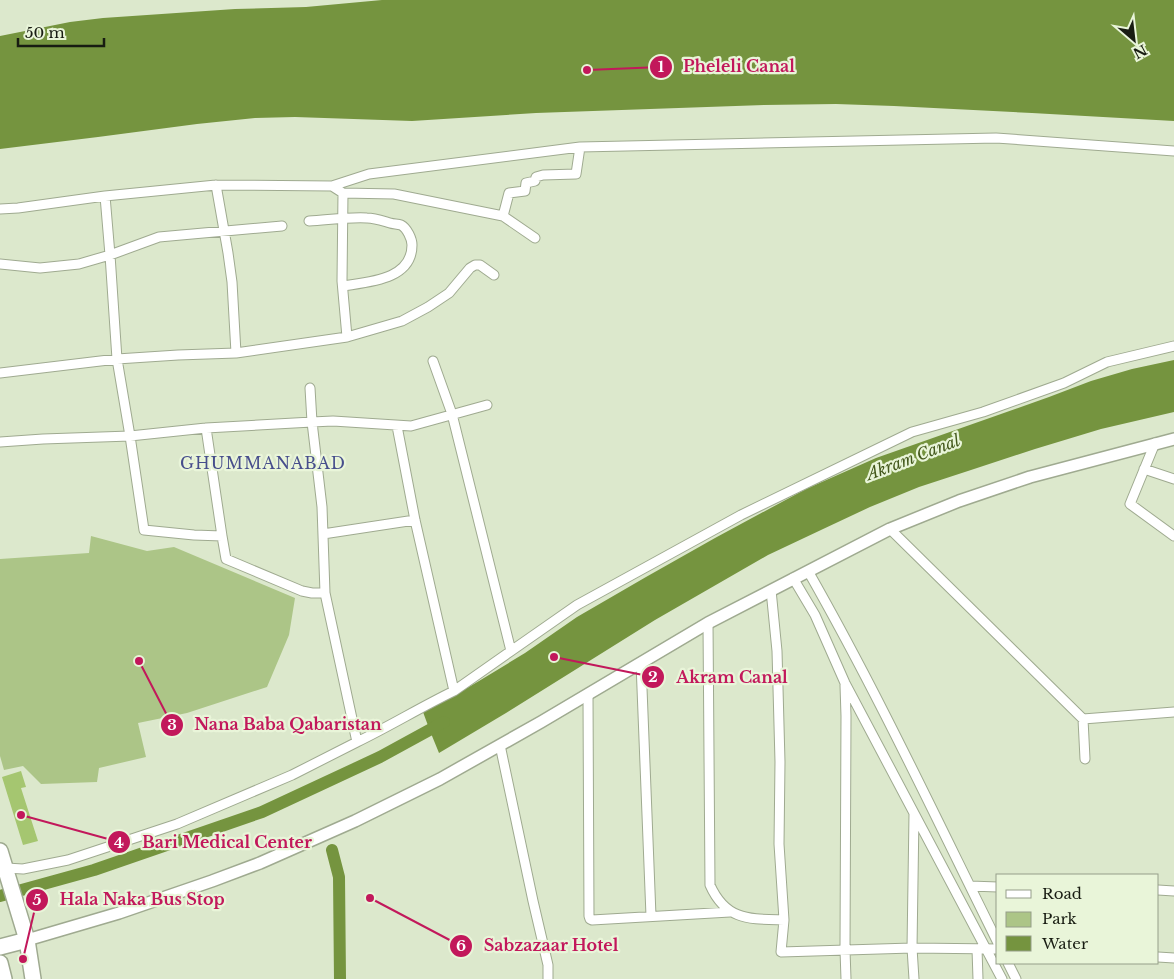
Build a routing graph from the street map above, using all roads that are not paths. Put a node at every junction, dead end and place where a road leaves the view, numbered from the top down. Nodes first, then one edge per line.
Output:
1 (580, 147) junction
2 (1174, 151) edge
3 (216, 185) junction
4 (332, 186) junction
5 (343, 193) junction
6 (105, 196) junction
7 (0, 209) edge
8 (503, 216) junction
9 (342, 219) junction
10 (309, 221) dead end
11 (282, 226) dead end
12 (224, 231) junction
13 (535, 238) dead end
14 (110, 255) junction
15 (0, 264) edge
16 (494, 275) dead end
17 (342, 286) junction
18 (347, 337) junction
19 (1174, 346) edge
20 (236, 353) junction
21 (117, 359) junction
22 (433, 360) dead end
23 (0, 373) edge
24 (310, 388) dead end
25 (487, 404) dead end
26 (452, 414) junction
27 (312, 422) junction
28 (397, 426) junction
29 (206, 428) junction
30 (130, 436) junction
31 (1174, 438) edge
32 (0, 442) edge
33 (1156, 444) junction
34 (1144, 469) junction
35 (1174, 479) edge
36 (415, 520) junction
37 (890, 530) junction
38 (323, 534) junction
39 (222, 536) junction
40 (1174, 536) edge
41 (808, 571) junction
42 (793, 578) junction
43 (770, 590) junction
44 (325, 593) junction
45 (708, 623) junction
46 (511, 651) junction
47 (642, 664) junction
48 (845, 683) junction
49 (454, 691) junction
50 (588, 695) junction
51 (1174, 712) edge
52 (1083, 718) junction
53 (357, 742) junction
54 (500, 745) junction
55 (1085, 759) dead end
56 (914, 811) junction
57 (0, 851) edge
58 (6, 868) junction
59 (970, 886) junction
60 (996, 887) edge
61 (1159, 890) edge
62 (1174, 890) edge
63 (730, 912) junction
64 (652, 916) junction
65 (784, 920) junction
66 (996, 939) edge
67 (27, 940) junction
68 (0, 947) edge
69 (912, 948) junction
70 (977, 949) junction
71 (996, 949) edge
72 (845, 950) junction
73 (987, 950) junction
74 (1159, 957) edge
75 (1174, 958) edge
76 (0, 963) edge
77 (1008, 964) edge
78 (4, 979) edge
79 (33, 979) edge
80 (548, 979) edge
81 (846, 979) edge
82 (914, 979) edge
83 (978, 979) edge
84 (1002, 979) edge
85 (1016, 979) edge

1 - 2 street
1 - 4 street
1 - 8 street
3 - 4 street
3 - 6 street
3 - 12 street
4 - 5 street
5 - 8 street
5 - 9 street
6 - 7 street
6 - 14 street
8 - 13 street
9 - 10 street
9 - 17 street
9 - 17 street
11 - 12 street
12 - 14 street
12 - 20 street
14 - 15 street
14 - 21 street
16 - 18 street
17 - 18 street
18 - 20 street
19 - 46 street
20 - 21 street
21 - 23 street
21 - 30 street
22 - 26 street
24 - 27 street
25 - 26 street
26 - 28 street
26 - 46 street
27 - 28 street
27 - 29 street
27 - 38 street
28 - 36 street
29 - 30 street
29 - 39 street
30 - 32 street
30 - 39 street
31 - 33 street
33 - 34 street
33 - 37 street
34 - 35 street
34 - 40 street
36 - 38 street
36 - 49 street
37 - 41 street
37 - 52 street
38 - 44 street
39 - 44 street
41 - 42 street
41 - 59 street
42 - 43 street
42 - 48 street
43 - 45 street
43 - 65 street
44 - 53 street
45 - 47 street
45 - 63 street
46 - 49 street
47 - 50 street
47 - 64 street
48 - 56 street
48 - 72 street
49 - 53 street
50 - 54 street
50 - 64 street
51 - 52 street
52 - 55 street
53 - 58 street
54 - 67 street
54 - 80 street
56 - 69 street
56 - 73 street
57 - 58 highway
58 - 67 highway
59 - 60 street
59 - 66 street
61 - 62 street
63 - 64 street
63 - 65 street
65 - 72 street
67 - 68 highway
67 - 79 highway
69 - 70 street
69 - 72 street
69 - 82 street
70 - 73 street
70 - 83 street
71 - 73 street
72 - 81 street
73 - 84 street
74 - 75 street
76 - 78 highway
77 - 85 street

